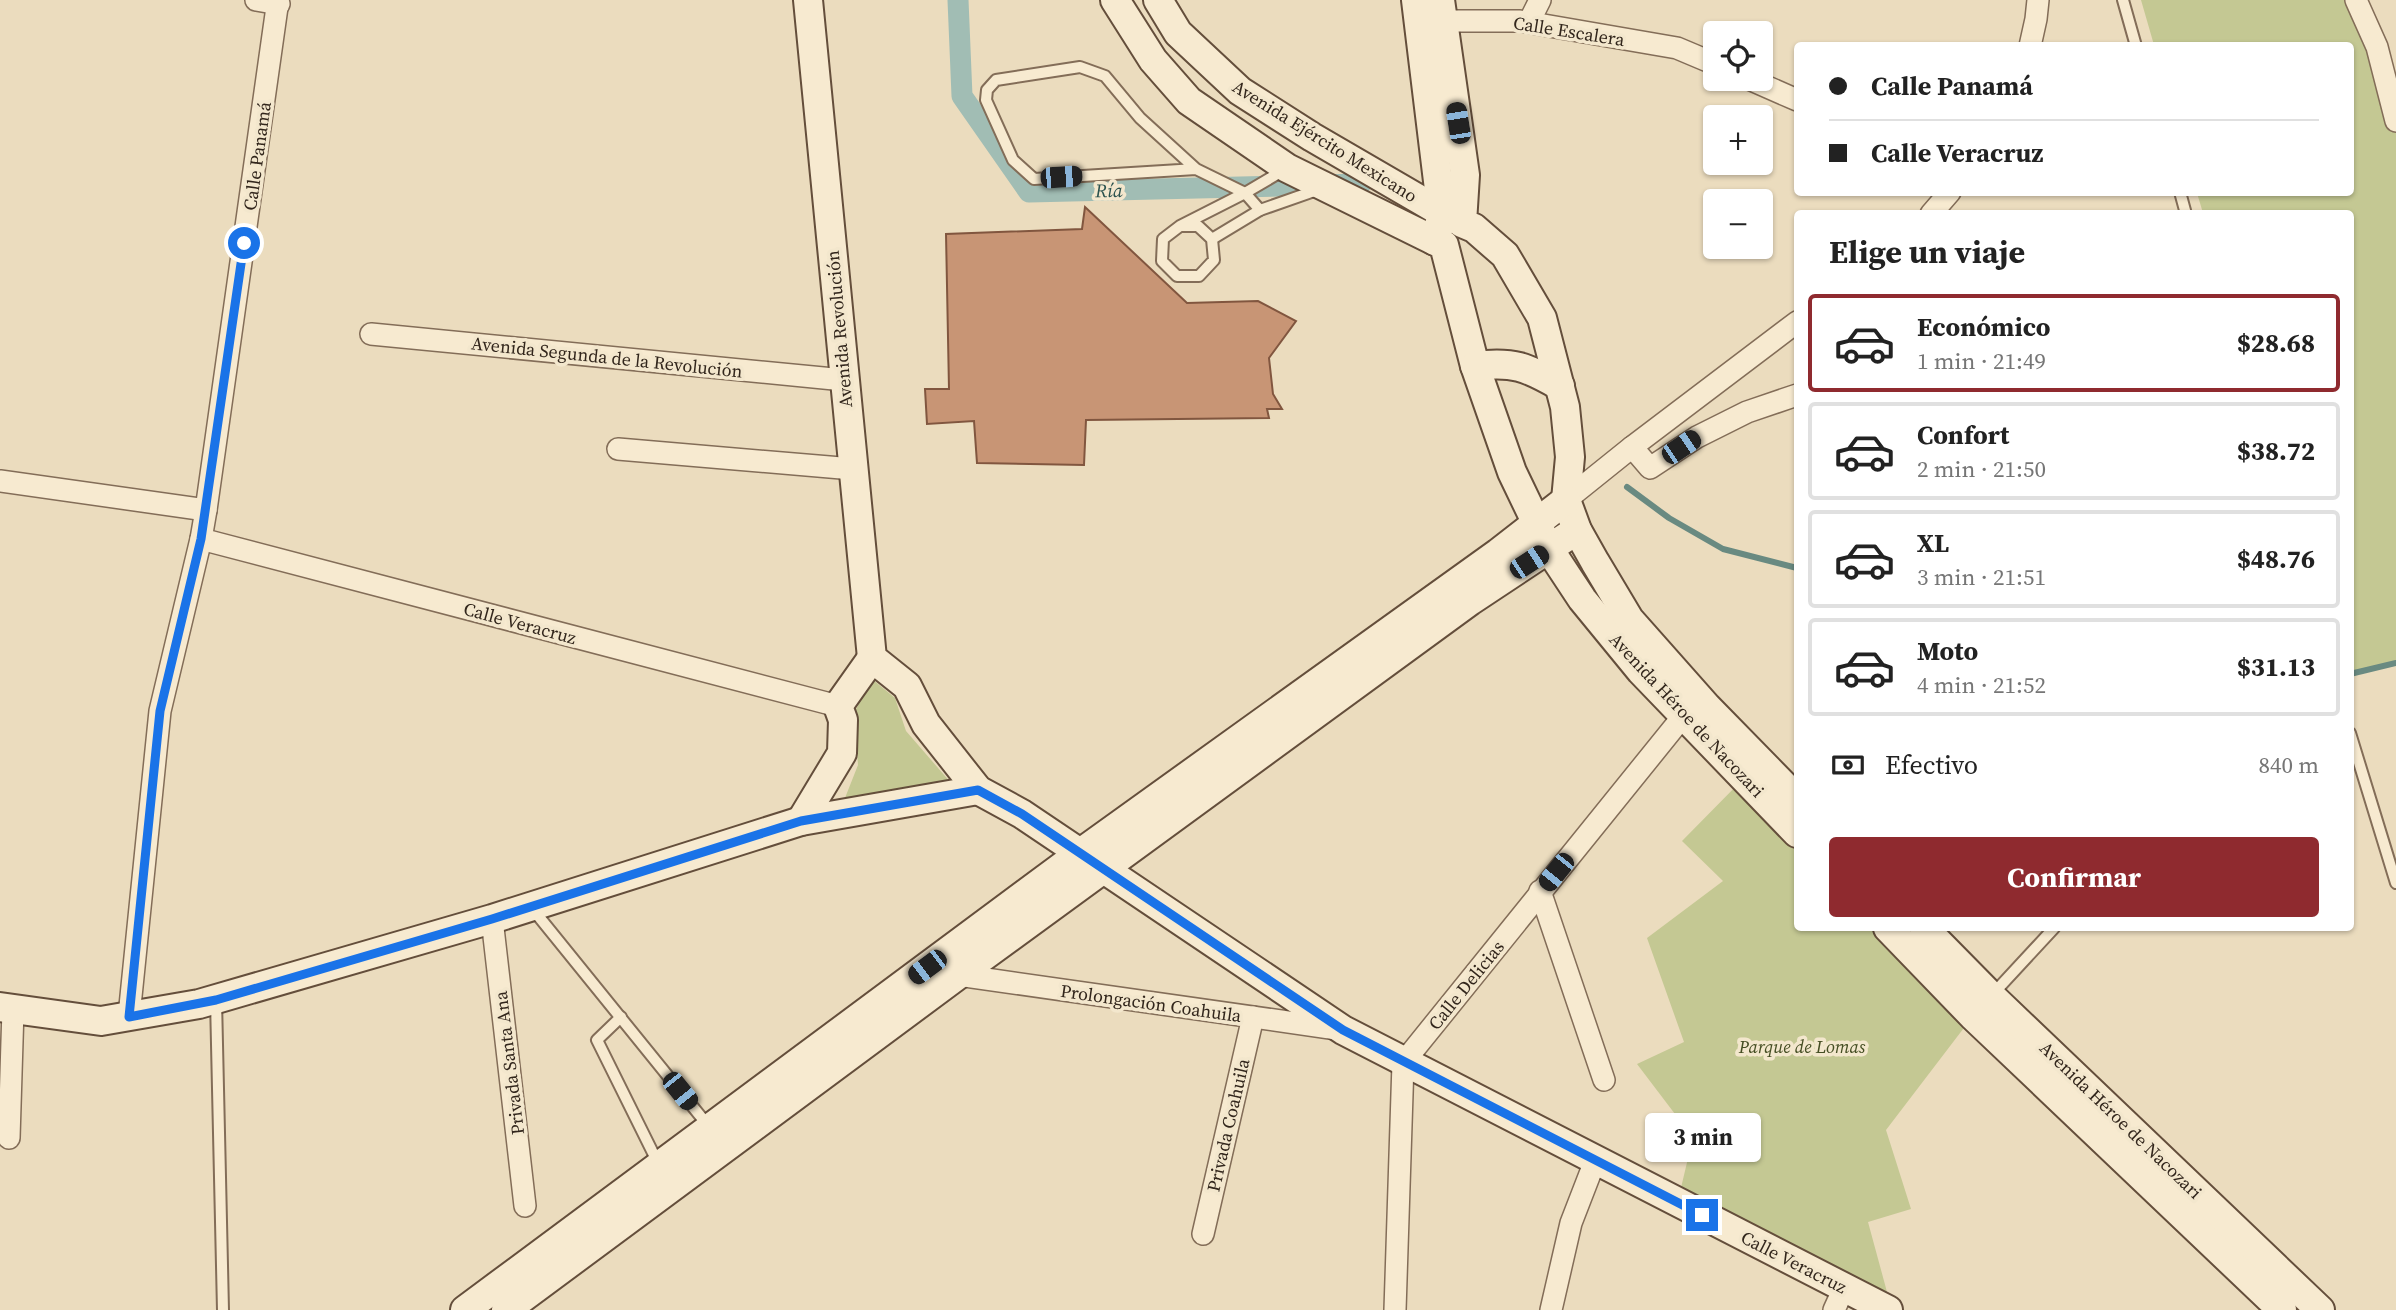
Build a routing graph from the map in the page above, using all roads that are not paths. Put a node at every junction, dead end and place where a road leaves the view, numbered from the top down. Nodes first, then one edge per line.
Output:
1 (256, 0) edge
2 (808, 0) edge
3 (1115, 0) edge
4 (1158, 0) edge
5 (1540, 0) edge
6 (2038, 0) edge
7 (2123, 0) edge
8 (2356, 0) edge
9 (278, 2) edge
10 (1429, 11) edge
11 (1529, 22) junction
12 (2030, 42) edge
13 (2135, 42) edge
14 (1703, 59) edge
15 (1773, 90) edge
16 (1794, 99) edge
17 (2396, 121) edge
18 (1287, 168) junction
19 (1196, 169) junction
20 (1325, 187) junction
21 (1245, 193) junction
22 (1947, 196) edge
23 (1260, 209) junction
24 (1934, 210) edge
25 (1452, 218) junction
26 (1180, 226) junction
27 (1212, 239) junction
28 (1439, 243) junction
29 (1794, 324) edge
30 (371, 334) dead end
31 (1475, 366) junction
32 (844, 380) junction
33 (1560, 386) junction
34 (1794, 396) edge
35 (1632, 447) junction
36 (618, 449) dead end
37 (853, 469) junction
38 (0, 481) edge
39 (1566, 500) junction
40 (206, 510) junction
41 (1538, 523) junction
42 (1577, 530) junction
43 (201, 539) junction
44 (1549, 549) junction
45 (872, 658) junction
46 (838, 706) junction
47 (1695, 711) junction
48 (2354, 746) edge
49 (978, 790) junction
50 (1794, 796) edge
51 (801, 821) junction
52 (1794, 829) edge
53 (1090, 862) junction
54 (2396, 883) edge
55 (1540, 891) junction
56 (531, 906) junction
57 (492, 919) junction
58 (1891, 931) edge
59 (1927, 931) edge
60 (2051, 931) edge
61 (958, 975) junction
62 (1991, 996) junction
63 (216, 1000) junction
64 (7, 1008) edge
65 (129, 1017) junction
66 (621, 1017) junction
67 (1253, 1017) junction
68 (1343, 1030) junction
69 (2013, 1036) junction
70 (1403, 1063) junction
71 (1604, 1080) dead end
72 (710, 1128) junction
73 (9, 1138) dead end
74 (1595, 1161) junction
75 (659, 1166) junction
76 (525, 1206) dead end
77 (1203, 1234) dead end
78 (1839, 1299) edge
79 (223, 1310) edge
80 (465, 1310) edge
81 (506, 1310) edge
82 (1395, 1310) edge
83 (1552, 1310) edge
84 (1888, 1310) edge
85 (2282, 1310) edge
86 (2320, 1310) edge

1 - 9 street
2 - 32 main road, Avenida Revolución
3 - 18 main road, Avenida Ejército Mexicano
4 - 25 main road, Avenida Ejército Mexicano
5 - 11 street
6 - 12 street
7 - 13 lane
8 - 17 street
9 - 40 street, Calle Panamá
10 - 11 street, Calle Escalera
10 - 25 main road, Avenida Héroe de Nacozari
11 - 14 street, Calle Escalera
15 - 16 street
18 - 20 main road, Avenida Ejército Mexicano
18 - 21 lane
19 - 19 lane
19 - 21 lane
20 - 23 lane
20 - 28 main road, Avenida Ejército Mexicano
21 - 23 lane
21 - 26 lane
22 - 24 street
23 - 27 lane
25 - 28 main road, Avenida Héroe de Nacozari
25 - 33 main road, Avenida Héroe de Nacozari
26 - 27 lane
26 - 27 lane
28 - 31 main road, Avenida Héroe de Nacozari
29 - 35 street
30 - 32 street, Avenida Segunda de la Revolución
31 - 33 main road
31 - 41 main road, Avenida Héroe de Nacozari
32 - 37 main road, Avenida Revolución
33 - 39 main road, Avenida Héroe de Nacozari
34 - 35 street
35 - 39 street
36 - 37 street
37 - 45 main road, Avenida Revolución
38 - 40 street
39 - 41 main road
39 - 42 main road, Avenida Héroe de Nacozari
40 - 43 street, Calle Panamá
41 - 44 main road, Avenida Héroe de Nacozari
41 - 53 main road
42 - 44 main road
42 - 47 main road, Avenida Héroe de Nacozari
43 - 46 street, Calle Veracruz
43 - 65 street, Calle Panamá
44 - 47 main road, Avenida Héroe de Nacozari
44 - 53 main road
45 - 46 main road
45 - 49 main road
46 - 51 main road
47 - 50 main road, Avenida Héroe de Nacozari
47 - 52 main road, Avenida Héroe de Nacozari
47 - 55 street, Calle Delicias
48 - 54 lane
49 - 51 main road
49 - 53 main road, Calle Veracruz
51 - 56 main road
53 - 61 main road
53 - 68 main road, Calle Veracruz
53 - 72 main road
55 - 70 street, Calle Delicias
55 - 71 street
56 - 57 main road
56 - 66 lane
57 - 63 main road
57 - 76 street, Privada Santa Ana
58 - 69 main road, Avenida Héroe de Nacozari
59 - 62 main road, Avenida Héroe de Nacozari
60 - 62 lane
61 - 67 street, Prolongación Coahuila
61 - 81 main road
62 - 69 main road, Avenida Héroe de Nacozari
63 - 65 main road
63 - 79 lane
64 - 65 main road
64 - 73 street
66 - 72 lane
66 - 75 lane
67 - 68 street, Prolongación Coahuila
67 - 77 street, Privada Coahuila
68 - 70 main road, Calle Veracruz
69 - 85 main road, Avenida Héroe de Nacozari
69 - 86 main road, Avenida Héroe de Nacozari
70 - 74 main road, Calle Veracruz
70 - 82 street
72 - 75 main road
74 - 78 main road, Calle Veracruz
74 - 83 street
75 - 80 main road
78 - 84 main road, Calle Veracruz

